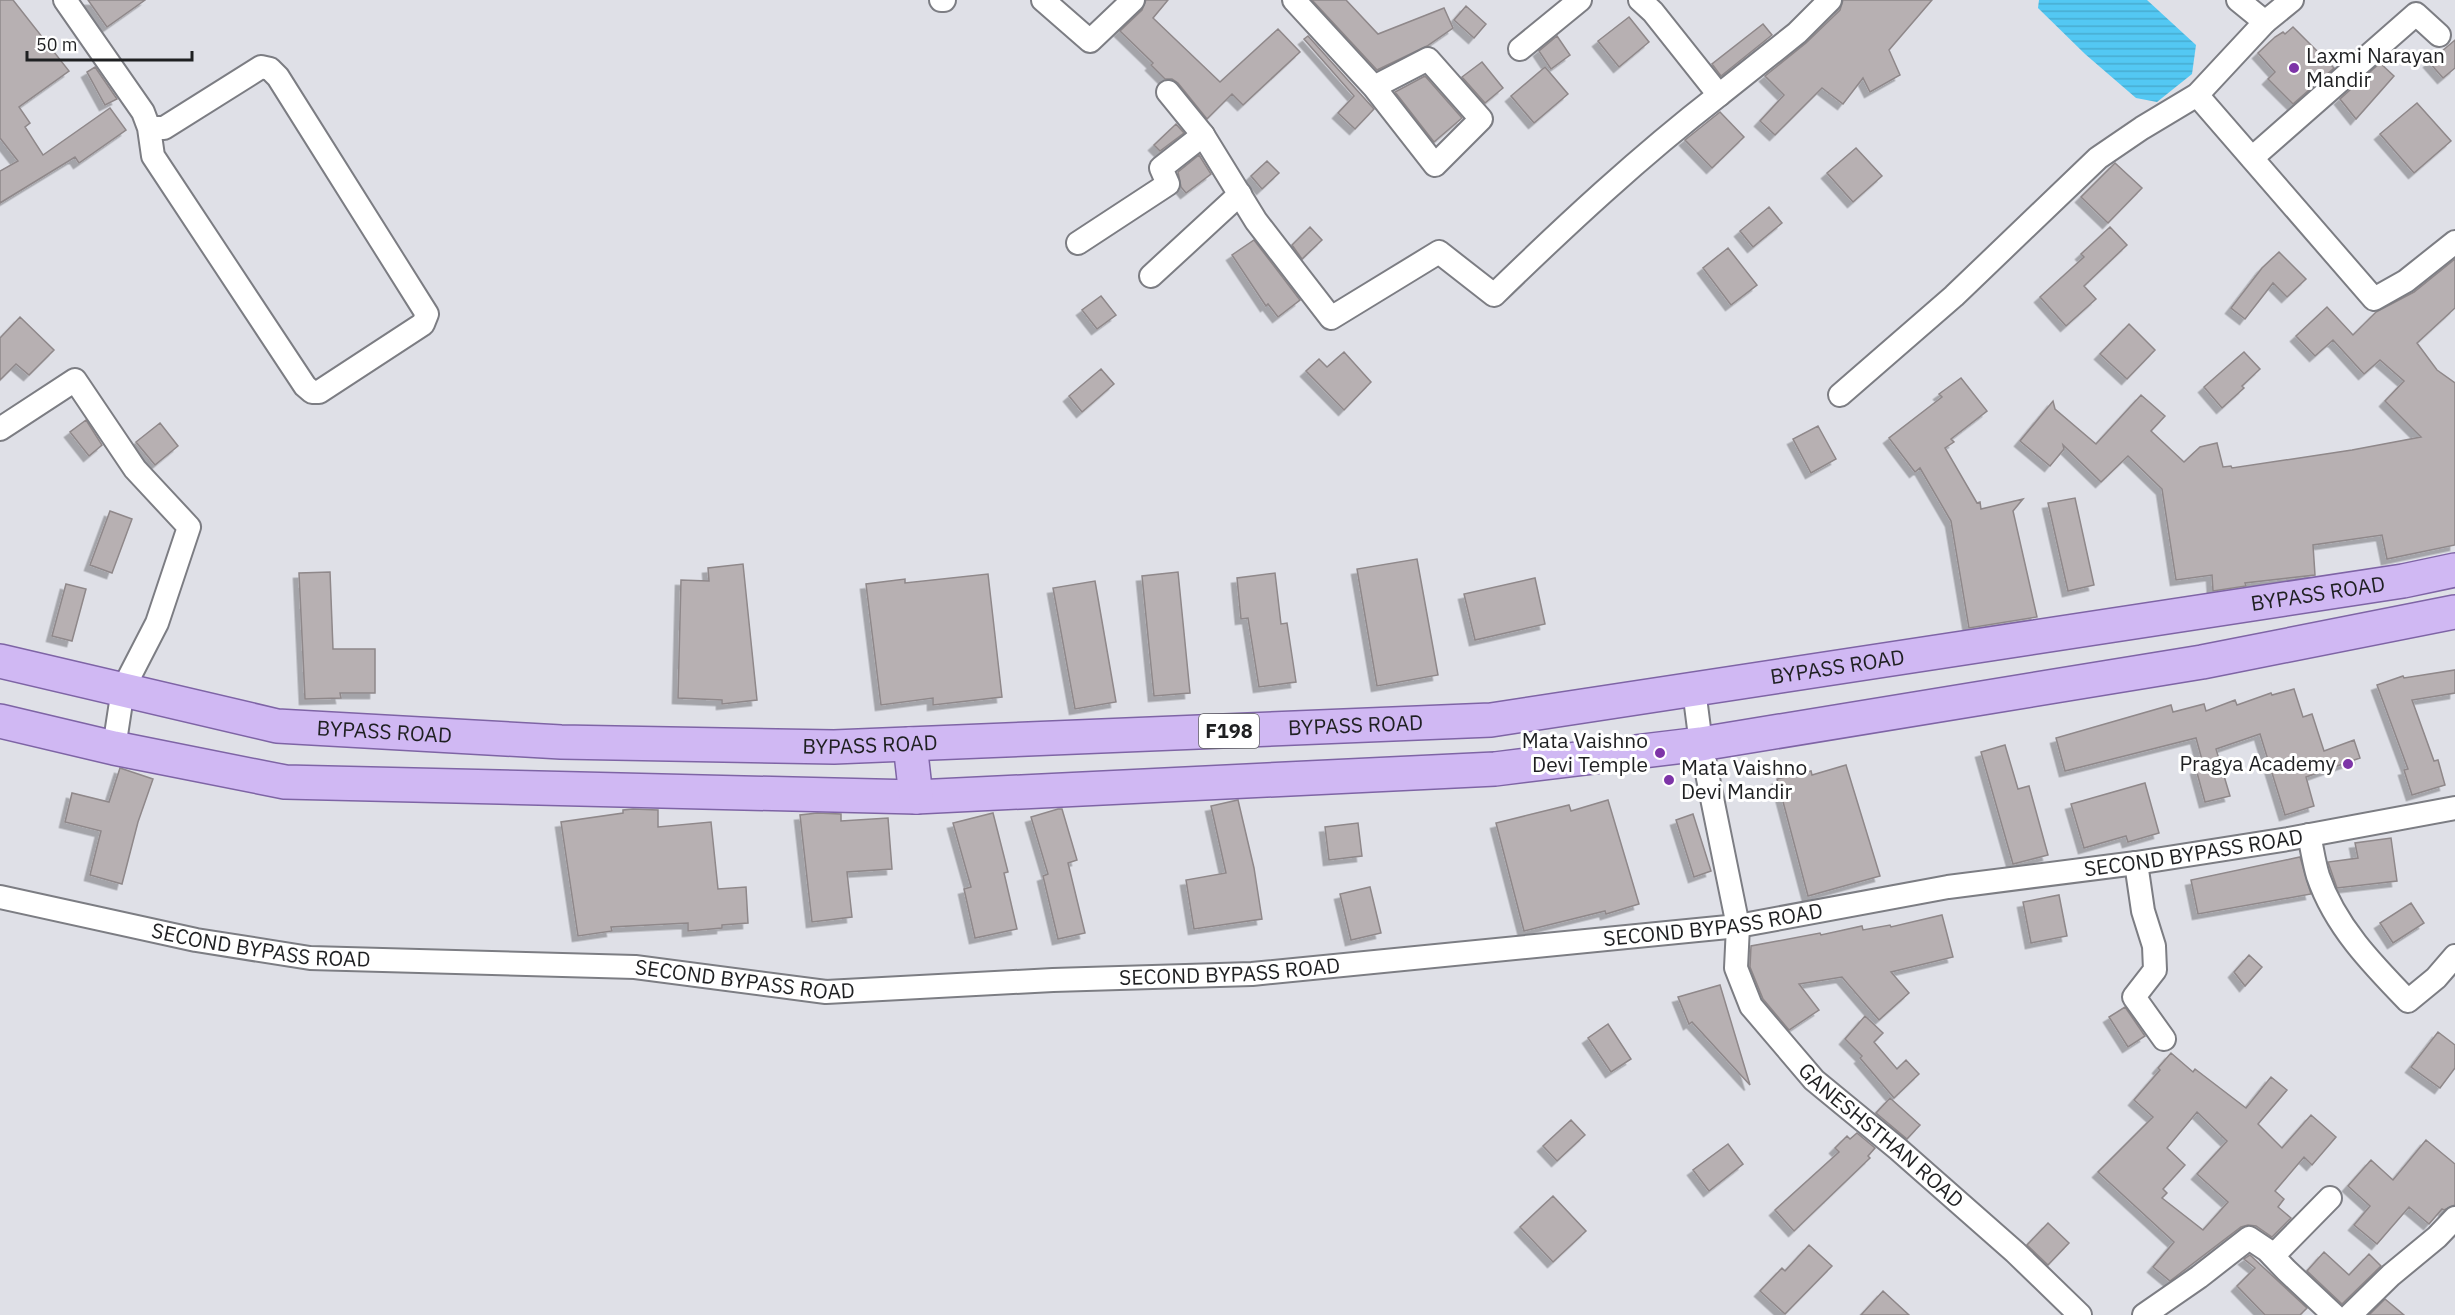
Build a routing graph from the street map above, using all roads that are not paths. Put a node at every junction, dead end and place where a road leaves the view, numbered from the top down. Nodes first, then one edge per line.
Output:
1 (65, 0) edge
2 (1043, 0) edge
3 (1133, 0) edge
4 (1294, 0) edge
5 (1580, 0) edge
6 (1830, 0) edge
7 (2238, 0) edge
8 (2292, 0) edge
9 (1653, 4) edge
10 (2265, 22) junction
11 (2439, 35) dead end
12 (1520, 49) dead end
13 (1374, 87) junction
14 (1168, 92) dead end
15 (1719, 95) junction
16 (2197, 95) junction
17 (149, 128) junction
18 (1203, 135) junction
19 (2252, 159) junction
20 (1240, 194) junction
21 (2455, 242) edge
22 (1078, 243) dead end
23 (1151, 276) dead end
24 (1840, 395) dead end
25 (0, 429) edge
26 (2455, 570) edge
27 (2455, 612) edge
28 (0, 661) edge
29 (123, 689) junction
30 (1694, 690) junction
31 (1491, 720) junction
32 (0, 722) edge
33 (909, 744) junction
34 (1701, 744) junction
35 (114, 748) junction
36 (1495, 769) junction
37 (916, 797) junction
38 (2455, 808) edge
39 (2309, 835) junction
40 (2136, 863) junction
41 (0, 897) edge
42 (1738, 926) junction
43 (2455, 956) edge
44 (2164, 1039) dead end
45 (2330, 1198) dead end
46 (2455, 1218) edge
47 (2273, 1256) junction
48 (2080, 1315) edge
49 (2144, 1315) edge
50 (2334, 1315) edge
51 (2350, 1315) edge

1 - 17 street
2 - 3 street
4 - 13 street
5 - 12 street
6 - 15 street
7 - 10 street
8 - 10 street
9 - 15 street
10 - 16 street
11 - 19 street
13 - 13 street
14 - 18 street
15 - 20 street
16 - 19 street
16 - 24 street
17 - 17 street
18 - 20 street
18 - 22 street
19 - 21 street
20 - 23 street
25 - 29 street
26 - 30 main road, BYPASS ROAD / F198
27 - 34 main road, BYPASS ROAD
28 - 29 main road, BYPASS ROAD / F198
29 - 33 main road, BYPASS ROAD / F198
29 - 35 street
30 - 31 main road, BYPASS ROAD / F198
30 - 34 street, GANESHSTHAN ROAD
31 - 33 main road, BYPASS ROAD / F198
31 - 36 main road
32 - 35 main road, BYPASS ROAD
33 - 37 main road
34 - 36 main road, BYPASS ROAD
34 - 42 street, GANESHSTHAN ROAD
35 - 37 main road, BYPASS ROAD
36 - 37 main road, BYPASS ROAD
38 - 39 street, SECOND BYPASS ROAD
39 - 40 street, SECOND BYPASS ROAD
39 - 43 street
40 - 42 street, SECOND BYPASS ROAD
40 - 44 street
41 - 42 street, SECOND BYPASS ROAD
42 - 48 street, GANESHSTHAN ROAD
45 - 47 street
46 - 51 street
47 - 49 street
47 - 50 street

